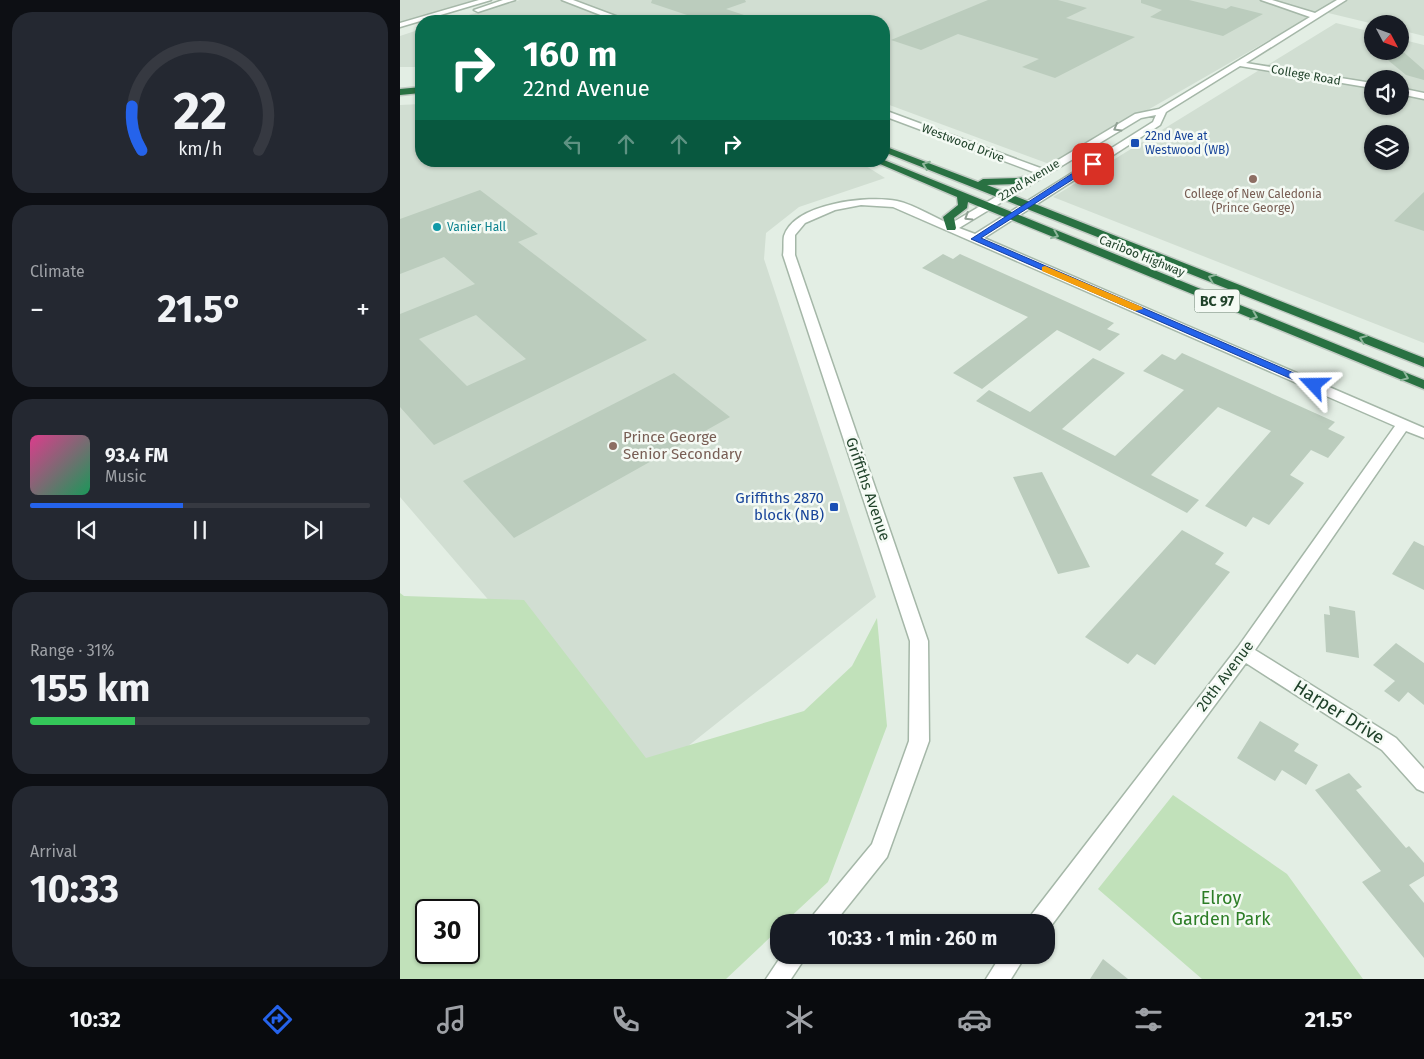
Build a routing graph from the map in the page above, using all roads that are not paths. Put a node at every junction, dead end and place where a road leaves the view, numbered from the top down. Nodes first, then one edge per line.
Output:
1 (486, 0) edge
2 (511, 0) edge
3 (566, 0) edge
4 (590, 0) edge
5 (1265, 0) edge
6 (1342, 0) edge
7 (434, 15) edge
8 (459, 15) edge
9 (606, 15) edge
10 (630, 15) edge
11 (1316, 16) junction
12 (415, 21) edge
13 (400, 25) edge
14 (415, 28) edge
15 (400, 32) edge
16 (1240, 64) junction
17 (1364, 85) edge
18 (415, 91) edge
19 (400, 92) edge
20 (1409, 93) edge
21 (1424, 96) edge
22 (415, 97) edge
23 (400, 98) edge
24 (1162, 111) junction
25 (890, 115) edge
26 (890, 151) edge
27 (890, 166) edge
28 (1039, 174) junction
29 (969, 182) junction
30 (1004, 195) junction
31 (962, 197) junction
32 (1029, 205) junction
33 (985, 206) junction
34 (1010, 217) junction
35 (951, 228) junction
36 (975, 239) junction
37 (1424, 363) edge
38 (1424, 385) edge
39 (1403, 424) junction
40 (1424, 433) edge
41 (1244, 652) junction
42 (1424, 784) edge
43 (828, 914) edge
44 (1046, 914) edge
45 (789, 964) edge
46 (1008, 964) edge
47 (777, 979) edge
48 (997, 979) edge

1 - 7 street
2 - 8 street
3 - 9 street
4 - 10 street
5 - 11 street
6 - 11 street, 22nd Avenue
11 - 16 street, 22nd Avenue
12 - 13 street
14 - 15 street
16 - 17 street, College Road
16 - 24 street, 22nd Avenue
18 - 19 highway
20 - 21 street
22 - 23 highway
24 -> 28 street, 22nd Avenue
24 - 32 street, 22nd Avenue
25 - 28 street, Westwood Drive
29 -> 26 highway, Cariboo Highway / BC 97
27 - 31 highway, Cariboo Highway / BC 97
28 - 29 highway
28 - 30 street, 22nd Avenue
29 - 30 highway, Cariboo Highway / BC 97
30 - 32 highway, Cariboo Highway / BC 97
30 - 33 street, 22nd Avenue
31 - 33 highway, Cariboo Highway / BC 97
31 - 35 highway
32 - 34 street, 22nd Avenue
37 -> 32 highway, Cariboo Highway / BC 97
33 - 34 highway, Cariboo Highway / BC 97
33 -> 35 street, 22nd Avenue
34 - 36 street, 22nd Avenue
34 -> 38 highway, Cariboo Highway / BC 97
35 - 36 street, Griffiths Avenue
35 - 43 street, Griffiths Avenue
36 - 39 street, Griffiths Avenue
39 - 40 street, Griffiths Avenue
39 - 41 street, 20th Avenue
41 - 42 street, Harper Drive
41 - 44 street, 20th Avenue
45 - 47 street
46 - 48 street

